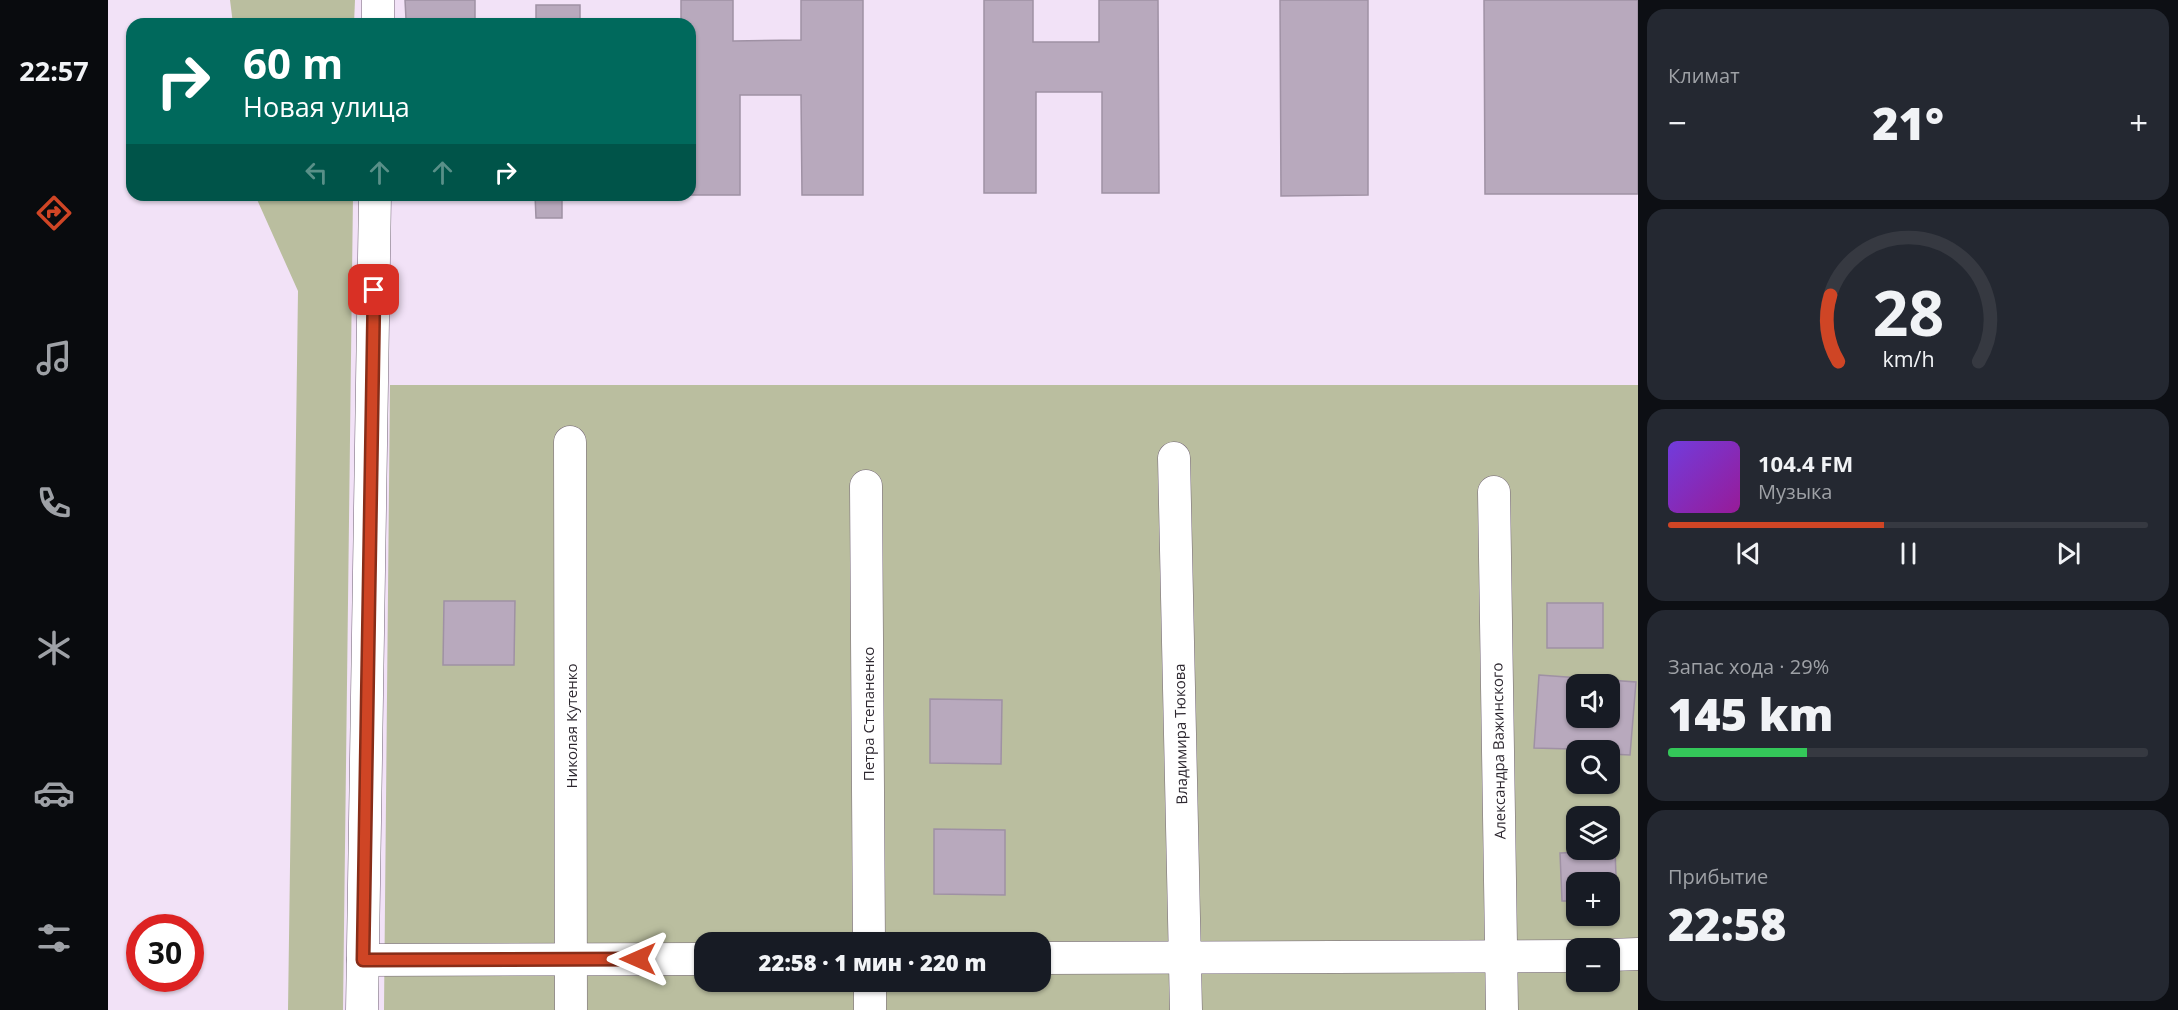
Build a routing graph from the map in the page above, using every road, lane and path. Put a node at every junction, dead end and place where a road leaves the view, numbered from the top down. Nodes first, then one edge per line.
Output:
1 (378, 0) edge
2 (378, 18) edge
3 (375, 201) edge
4 (570, 442) dead end
5 (1174, 458) dead end
6 (866, 486) dead end
7 (1494, 492) dead end
8 (869, 932) edge
9 (1638, 954) edge
10 (1620, 955) edge
11 (1566, 956) edge
12 (1185, 957) junction
13 (1501, 957) junction
14 (1051, 958) edge
15 (571, 959) junction
16 (694, 959) edge
17 (363, 960) junction
18 (870, 992) edge
19 (362, 1010) edge
20 (571, 1010) edge
21 (870, 1010) edge
22 (1186, 1010) edge
23 (1502, 1010) edge

1 - 2 street
3 - 17 street
4 - 15 street, Николая Кутенко
5 - 12 street, Владимира Тюкова
6 - 8 street, Петра Степаненко
7 - 13 street, Александра Важинского
9 - 10 street
11 - 13 street
12 - 13 street
12 - 14 street
12 - 22 street, Владимира Тюкова
13 - 23 street, Александра Важинского
15 - 16 street
15 - 17 street
15 - 20 street, Николая Кутенко
17 - 19 street
18 - 21 street

